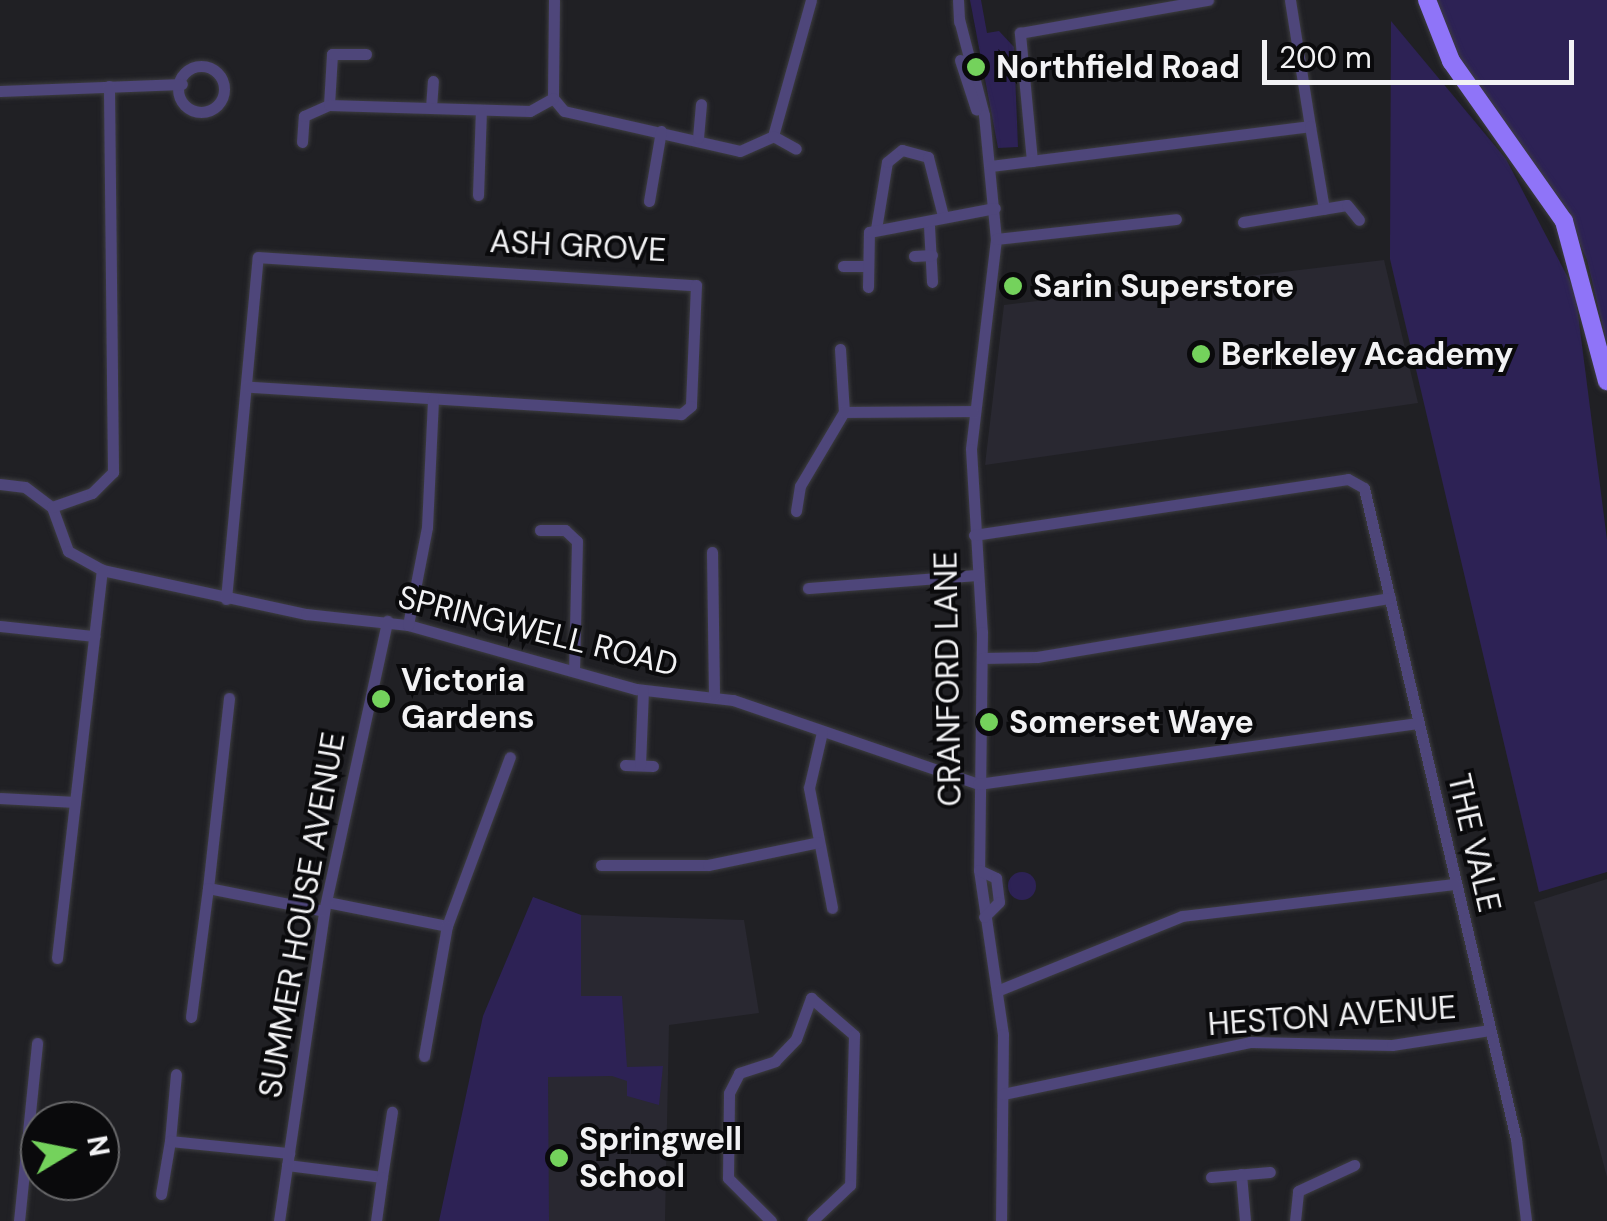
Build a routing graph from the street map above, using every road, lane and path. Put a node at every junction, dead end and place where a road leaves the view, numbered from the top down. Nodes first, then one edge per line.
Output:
1 (554, 0) edge
2 (811, 0) edge
3 (958, 0) edge
4 (1208, 0) edge
5 (1290, 0) edge
6 (1427, 0) edge
7 (366, 54) dead end
8 (433, 81) dead end
9 (182, 84) junction
10 (109, 86) junction
11 (0, 91) edge
12 (553, 98) junction
13 (701, 104) dead end
14 (329, 105) junction
15 (431, 108) junction
16 (481, 110) junction
17 (1310, 126) junction
18 (661, 130) junction
19 (774, 136) junction
20 (698, 138) junction
21 (302, 142) dead end
22 (796, 149) dead end
23 (1032, 161) junction
24 (990, 166) junction
25 (478, 196) dead end
26 (649, 201) dead end
27 (995, 208) junction
28 (1324, 209) junction
29 (943, 216) junction
30 (1176, 219) dead end
31 (1360, 220) dead end
32 (1244, 222) dead end
33 (930, 226) junction
34 (876, 228) junction
35 (996, 239) junction
36 (914, 256) dead end
37 (932, 256) junction
38 (844, 266) dead end
39 (868, 266) junction
40 (932, 282) dead end
41 (868, 287) dead end
42 (840, 349) dead end
43 (1607, 381) edge
44 (247, 386) junction
45 (434, 399) junction
46 (973, 411) junction
47 (844, 412) junction
48 (0, 484) edge
49 (52, 507) junction
50 (796, 510) dead end
51 (540, 530) dead end
52 (974, 534) junction
53 (712, 552) dead end
54 (102, 570) junction
55 (978, 576) junction
56 (808, 588) dead end
57 (1390, 598) junction
58 (226, 600) junction
59 (387, 621) junction
60 (408, 625) junction
61 (0, 626) edge
62 (94, 636) junction
63 (982, 658) junction
64 (574, 671) junction
65 (643, 690) junction
66 (714, 696) junction
67 (229, 698) dead end
68 (1418, 724) junction
69 (822, 732) junction
70 (510, 757) dead end
71 (626, 765) dead end
72 (978, 784) junction
73 (0, 798) edge
74 (75, 802) junction
75 (819, 842) junction
76 (601, 865) dead end
77 (1455, 884) junction
78 (208, 888) junction
79 (326, 907) junction
80 (832, 908) dead end
81 (447, 926) junction
82 (57, 958) dead end
83 (999, 990) junction
84 (190, 1017) dead end
85 (1490, 1030) junction
86 (38, 1043) dead end
87 (424, 1056) dead end
88 (176, 1074) dead end
89 (1003, 1094) junction
90 (392, 1112) dead end
91 (170, 1141) junction
92 (288, 1160) junction
93 (1354, 1165) dead end
94 (1270, 1172) dead end
95 (1241, 1174) junction
96 (382, 1176) junction
97 (1211, 1177) dead end
98 (161, 1194) dead end
99 (19, 1221) edge
100 (279, 1221) edge
101 (376, 1221) edge
102 (771, 1221) edge
103 (812, 1221) edge
104 (1001, 1221) edge
105 (1245, 1221) edge
106 (1295, 1221) edge
107 (1526, 1221) edge

1 - 12 street
2 - 19 street
3 - 24 street, CRANFORD LANE
4 - 23 street
5 - 17 street
6 - 43 highway
7 - 14 street
8 - 15 street
9 - 9 street
9 - 10 street
10 - 11 street
10 - 49 street
12 - 16 street
12 - 18 street
13 - 20 street
14 - 15 street
14 - 21 street
15 - 16 street
16 - 25 street
17 - 23 street
17 - 28 street
18 - 20 street
18 - 26 street
19 - 20 street
19 - 22 street
23 - 24 street
24 - 27 street, CRANFORD LANE
27 - 29 street
27 - 35 street, CRANFORD LANE
28 - 31 street
28 - 32 street
29 - 33 street
29 - 34 street
30 - 35 street
33 - 34 street
33 - 37 street
34 - 39 street
35 - 46 street, CRANFORD LANE
36 - 37 street
37 - 40 street
38 - 39 street
39 - 41 street
42 - 47 street
44 - 45 street, ASH GROVE
44 - 45 street, ASH GROVE
44 - 58 street, ASH GROVE
45 - 60 street
46 - 47 street
46 - 52 street, CRANFORD LANE
47 - 50 street
48 - 49 street
49 - 54 street, SPRINGWELL ROAD
51 - 64 street
52 - 55 street, CRANFORD LANE
52 - 57 street, THE VALE
53 - 66 street
54 - 58 street, SPRINGWELL ROAD
54 - 62 street
55 - 56 street
55 - 63 street, CRANFORD LANE
57 - 63 street
57 - 68 street, THE VALE
58 - 59 street, SPRINGWELL ROAD
59 - 60 street, SPRINGWELL ROAD
59 - 79 street, SUMMER HOUSE AVENUE
60 - 64 street, SPRINGWELL ROAD
61 - 62 street
62 - 74 street
63 - 72 street, CRANFORD LANE
64 - 65 street, SPRINGWELL ROAD
65 - 66 street, SPRINGWELL ROAD
65 - 71 street
66 - 69 street, SPRINGWELL ROAD
67 - 78 street
68 - 72 street
68 - 77 street, THE VALE
69 - 72 street, SPRINGWELL ROAD
69 - 75 street
70 - 81 street
72 - 83 street, CRANFORD LANE
73 - 74 street
74 - 82 street
75 - 76 street
75 - 80 street
77 - 83 street
77 - 85 street, THE VALE
78 - 79 street
78 - 84 street
79 - 81 street
79 - 92 street, SUMMER HOUSE AVENUE
81 - 87 street
83 - 89 street
85 - 89 street, HESTON AVENUE
85 - 107 street, THE VALE
86 - 99 street
88 - 91 street
89 - 104 street
90 - 96 street
91 - 92 street
91 - 98 street
92 - 96 street
92 - 100 street, SUMMER HOUSE AVENUE
93 - 106 street
94 - 95 street
95 - 97 street
95 - 105 street
96 - 101 street
102 - 103 street

